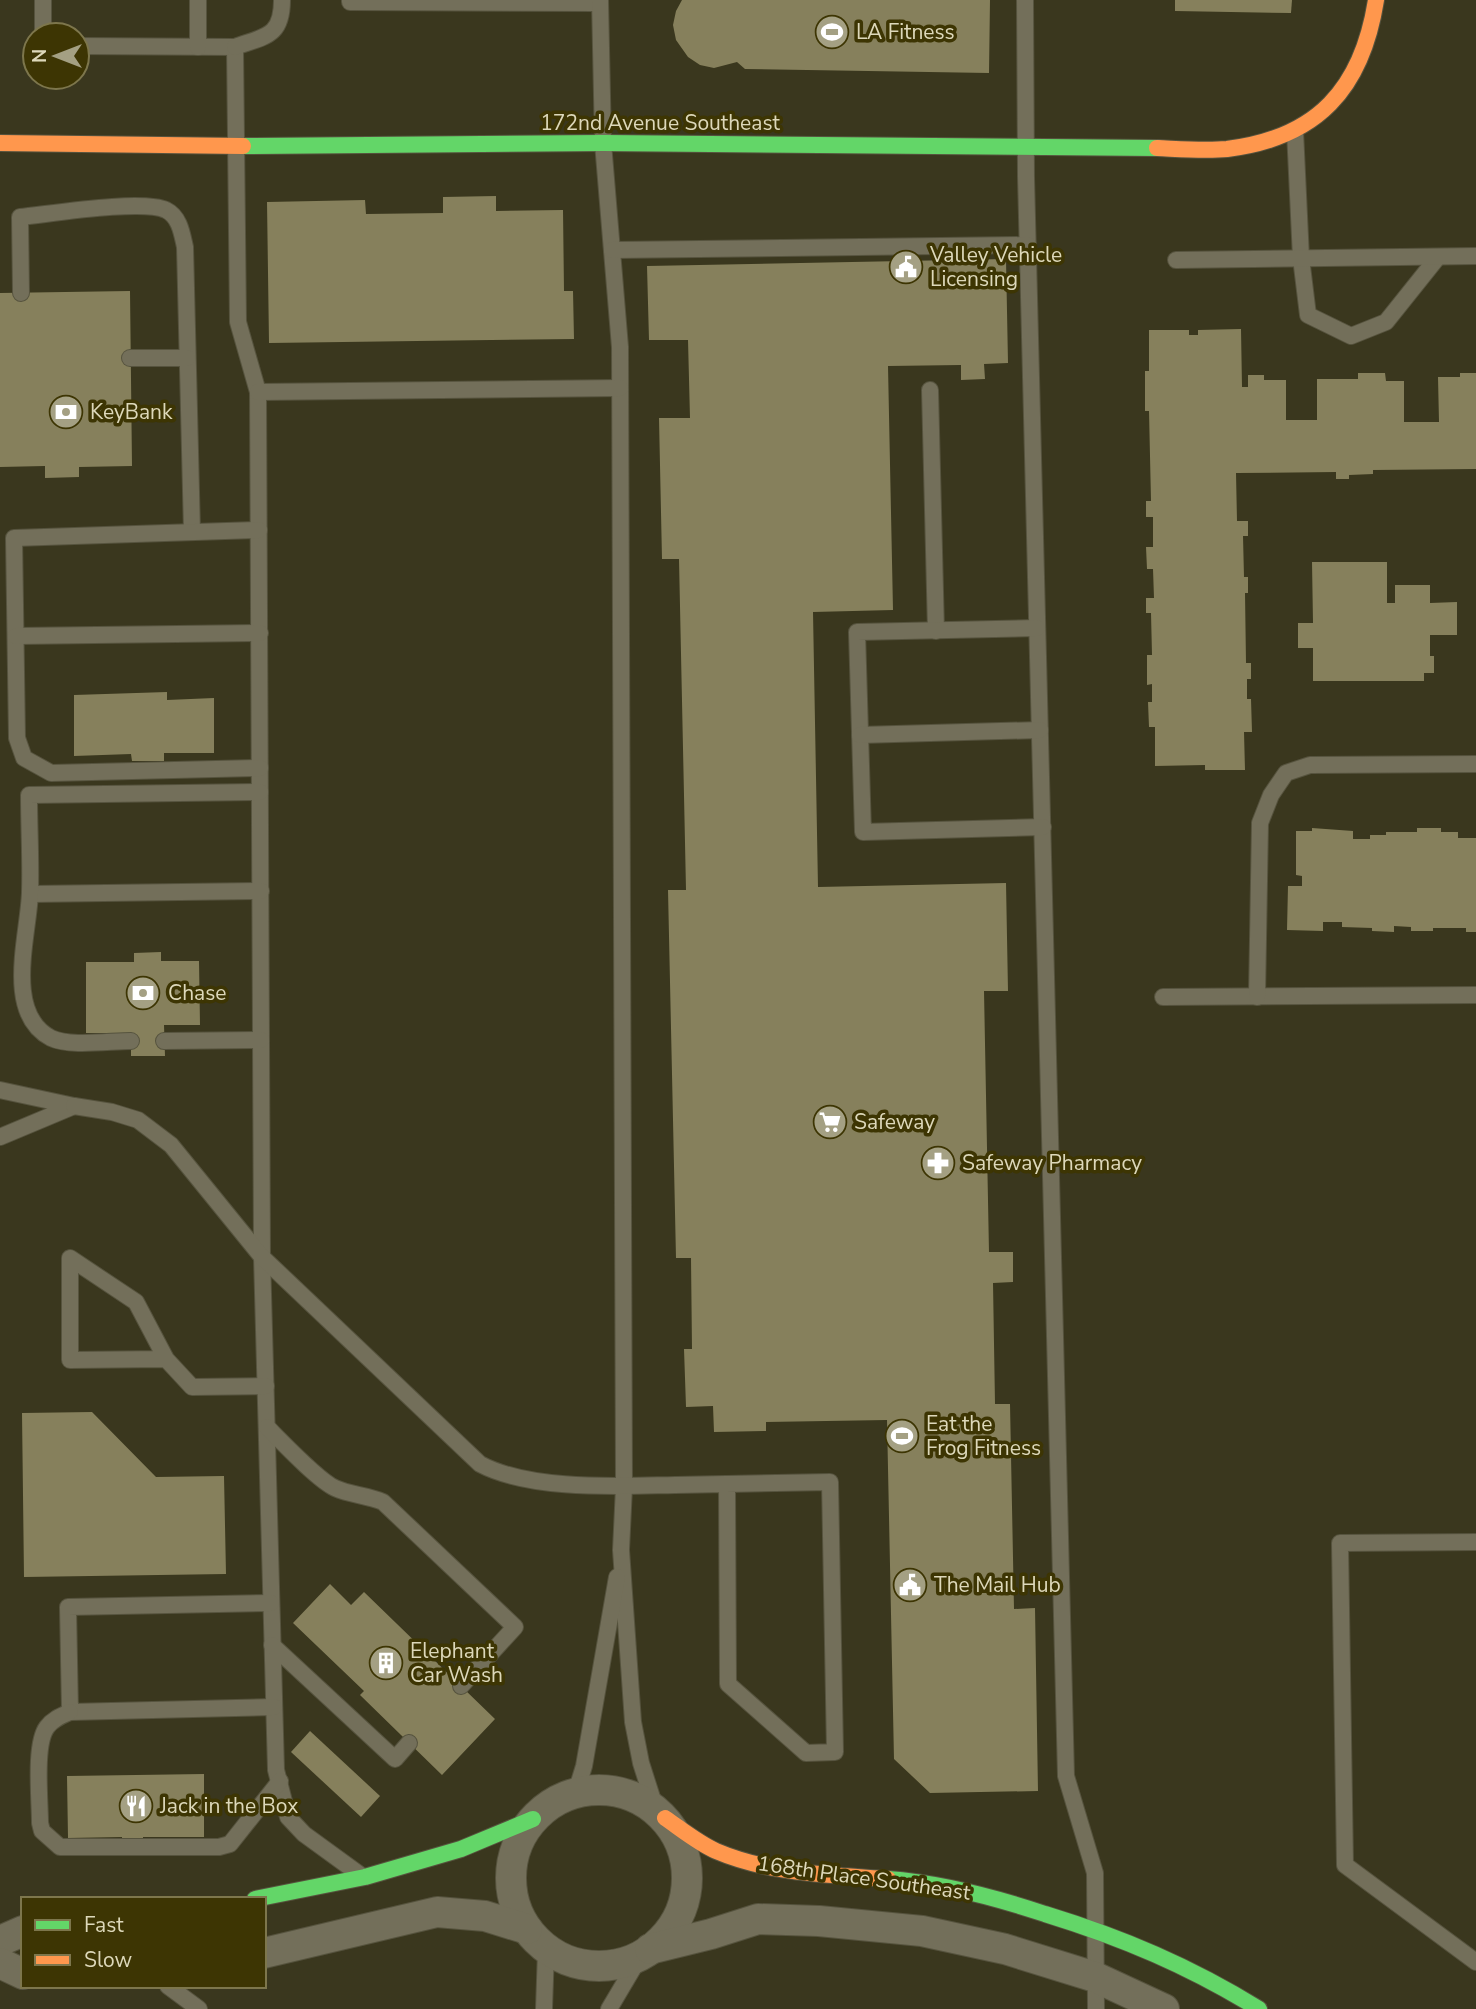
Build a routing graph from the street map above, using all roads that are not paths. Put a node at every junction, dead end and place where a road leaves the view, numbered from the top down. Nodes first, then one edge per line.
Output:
1 (43, 0) edge
2 (198, 0) edge
3 (282, 0) edge
4 (350, 0) edge
5 (1025, 0) edge
6 (1376, 0) edge
7 (600, 2) edge
8 (43, 21) edge
9 (91, 46) edge
10 (198, 47) junction
11 (235, 47) junction
12 (1295, 131) junction
13 (0, 143) edge
14 (603, 143) junction
15 (234, 146) junction
16 (1025, 148) junction
17 (1028, 245) junction
18 (612, 250) junction
19 (1476, 256) edge
20 (1438, 257) junction
21 (1301, 258) junction
22 (1176, 260) dead end
23 (21, 293) dead end
24 (130, 358) dead end
25 (187, 358) junction
26 (620, 388) junction
27 (930, 390) dead end
28 (258, 392) junction
29 (259, 530) junction
30 (192, 532) junction
31 (1037, 628) junction
32 (936, 631) junction
33 (260, 633) junction
34 (16, 636) junction
35 (1040, 730) junction
36 (860, 735) junction
37 (1476, 764) edge
38 (260, 768) junction
39 (260, 792) junction
40 (1042, 827) junction
41 (261, 891) junction
42 (30, 894) junction
43 (1476, 995) edge
44 (1163, 997) dead end
45 (1257, 997) junction
46 (261, 1040) junction
47 (131, 1041) dead end
48 (164, 1041) dead end
49 (0, 1090) edge
50 (74, 1106) junction
51 (0, 1137) edge
52 (262, 1257) junction
53 (166, 1359) junction
54 (266, 1386) junction
55 (267, 1427) junction
56 (727, 1485) junction
57 (624, 1487) junction
58 (1476, 1542) edge
59 (621, 1550) junction
60 (271, 1603) junction
61 (272, 1645) junction
62 (461, 1686) dead end
63 (274, 1707) junction
64 (70, 1712) junction
65 (409, 1743) dead end
66 (280, 1781) junction
67 (576, 1792) junction
68 (660, 1814) junction
69 (533, 1819) junction
70 (365, 1877) junction
71 (265, 1897) edge
72 (1095, 1931) junction
73 (21, 1932) edge
74 (536, 1940) junction
75 (0, 1941) edge
76 (646, 1952) junction
77 (266, 1953) edge
78 (1476, 1962) edge
79 (0, 1963) edge
80 (21, 1973) edge
81 (1095, 1978) junction
82 (171, 1988) edge
83 (200, 2009) edge
84 (544, 2009) edge
85 (609, 2009) edge
86 (1096, 2009) edge
87 (1164, 2009) edge
88 (1259, 2009) edge

1 - 8 lane
2 - 10 lane
3 - 11 lane
4 - 7 lane
5 - 16 lane
6 - 12 street, 172nd Avenue Southeast
7 - 14 lane
9 - 10 lane
10 - 11 lane
11 - 15 lane
12 - 16 street, 172nd Avenue Southeast
12 - 21 lane
13 - 15 street, 172nd Avenue Southeast
14 - 15 street, 172nd Avenue Southeast
14 - 16 street, 172nd Avenue Southeast
14 - 18 lane
15 - 28 lane
16 - 17 lane
17 - 18 lane
17 - 31 lane
18 - 26 lane
19 - 20 lane
20 - 21 lane
20 - 21 lane
21 - 22 lane
23 - 25 lane
24 - 25 lane
25 - 30 lane
26 - 28 lane
26 - 57 lane
27 - 32 lane
28 - 29 lane
29 - 30 lane
29 - 33 lane
30 - 34 lane
31 - 32 lane
31 - 35 lane
32 - 36 lane
33 - 34 lane
33 - 38 lane
34 - 38 lane
35 - 36 lane
35 - 40 lane
36 - 40 lane
37 - 45 lane
38 - 39 lane
39 - 41 lane
39 - 42 lane
40 - 72 lane
41 - 42 lane
41 - 46 lane
42 - 47 lane
43 - 45 lane
44 - 45 lane
46 - 48 lane
46 - 52 lane
49 - 50 lane
50 - 51 lane
50 - 52 lane
52 - 54 lane
52 - 57 lane
53 - 53 lane
53 - 54 lane
54 - 55 lane
55 - 60 lane
55 - 62 lane
56 - 56 lane
56 - 57 lane
57 - 59 lane
58 - 78 lane
59 - 67 lane
59 - 68 lane
60 - 61 lane
60 - 64 lane
61 - 63 lane
61 - 65 lane
63 - 64 lane
63 - 66 lane
64 - 66 lane
66 - 70 lane
67 - 68 street
67 - 69 street
68 - 72 street, 168th Place Southeast
68 - 76 street
69 - 70 street
69 - 74 street
70 - 71 street
72 - 81 lane
72 - 88 street, 168th Place Southeast
73 - 75 street
74 - 76 street
74 - 77 street
74 - 84 lane
76 - 81 street
76 - 85 lane
79 - 80 street
81 - 86 lane
81 - 87 street
82 - 83 lane

